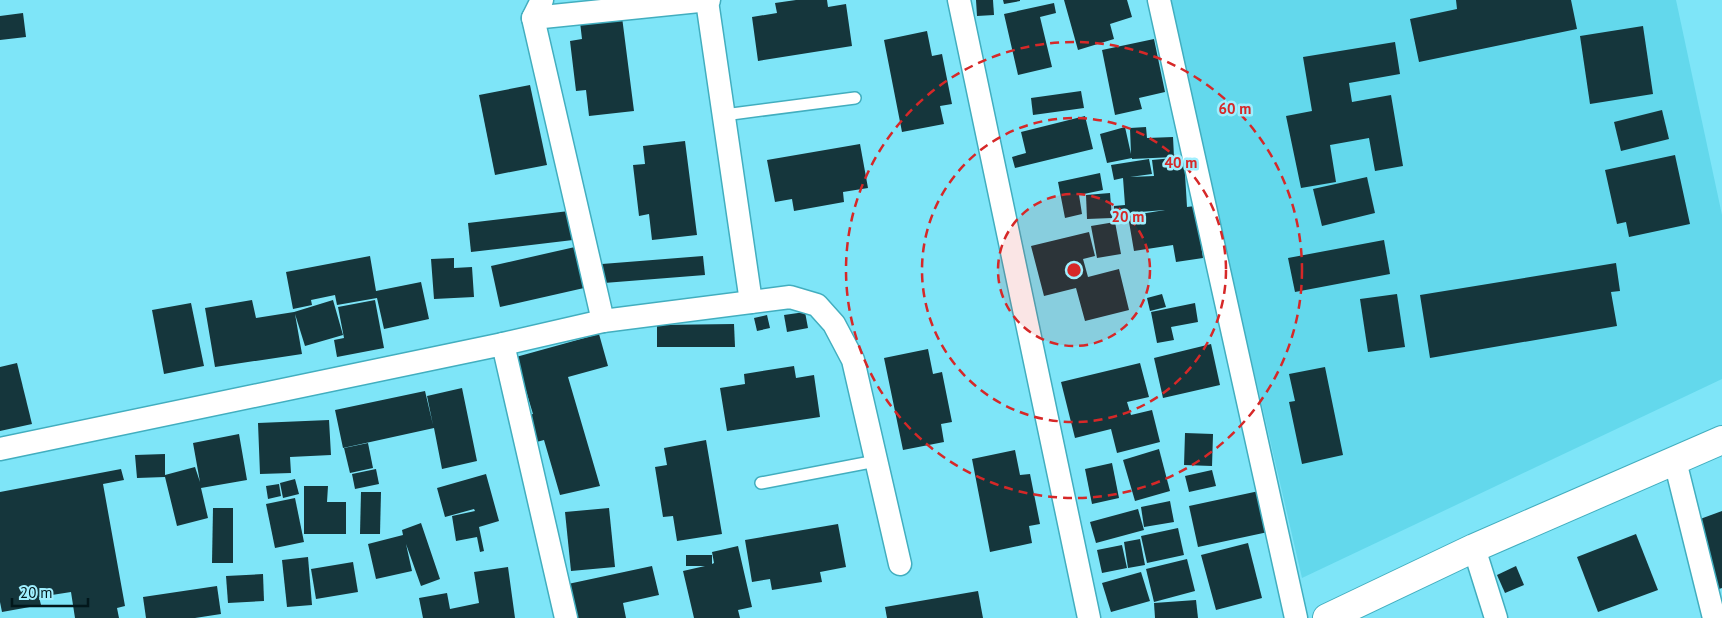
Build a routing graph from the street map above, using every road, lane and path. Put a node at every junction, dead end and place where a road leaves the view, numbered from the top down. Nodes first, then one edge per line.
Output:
1 (708, 0) edge
2 (959, 0) edge
3 (1159, 0) edge
4 (538, 9) edge
5 (855, 98) dead end
6 (724, 115) junction
7 (751, 302) junction
8 (602, 321) junction
9 (503, 344) junction
10 (1722, 440) edge
11 (0, 449) edge
12 (876, 461) junction
13 (1675, 462) junction
14 (761, 483) dead end
15 (1474, 548) junction
16 (900, 564) dead end
17 (566, 618) edge
18 (1089, 618) edge
19 (1296, 618) edge
20 (1327, 618) edge
21 (1496, 618) edge
22 (1714, 618) edge

1 - 4 street
1 - 6 street
2 - 18 street
3 - 19 street
4 - 8 street
5 - 6 lane
6 - 7 street
7 - 8 street
7 - 12 street
8 - 9 street
9 - 11 street
9 - 17 street
10 - 13 main road
12 - 14 lane
12 - 16 street
13 - 15 main road
13 - 22 street
15 - 20 main road
15 - 21 street

